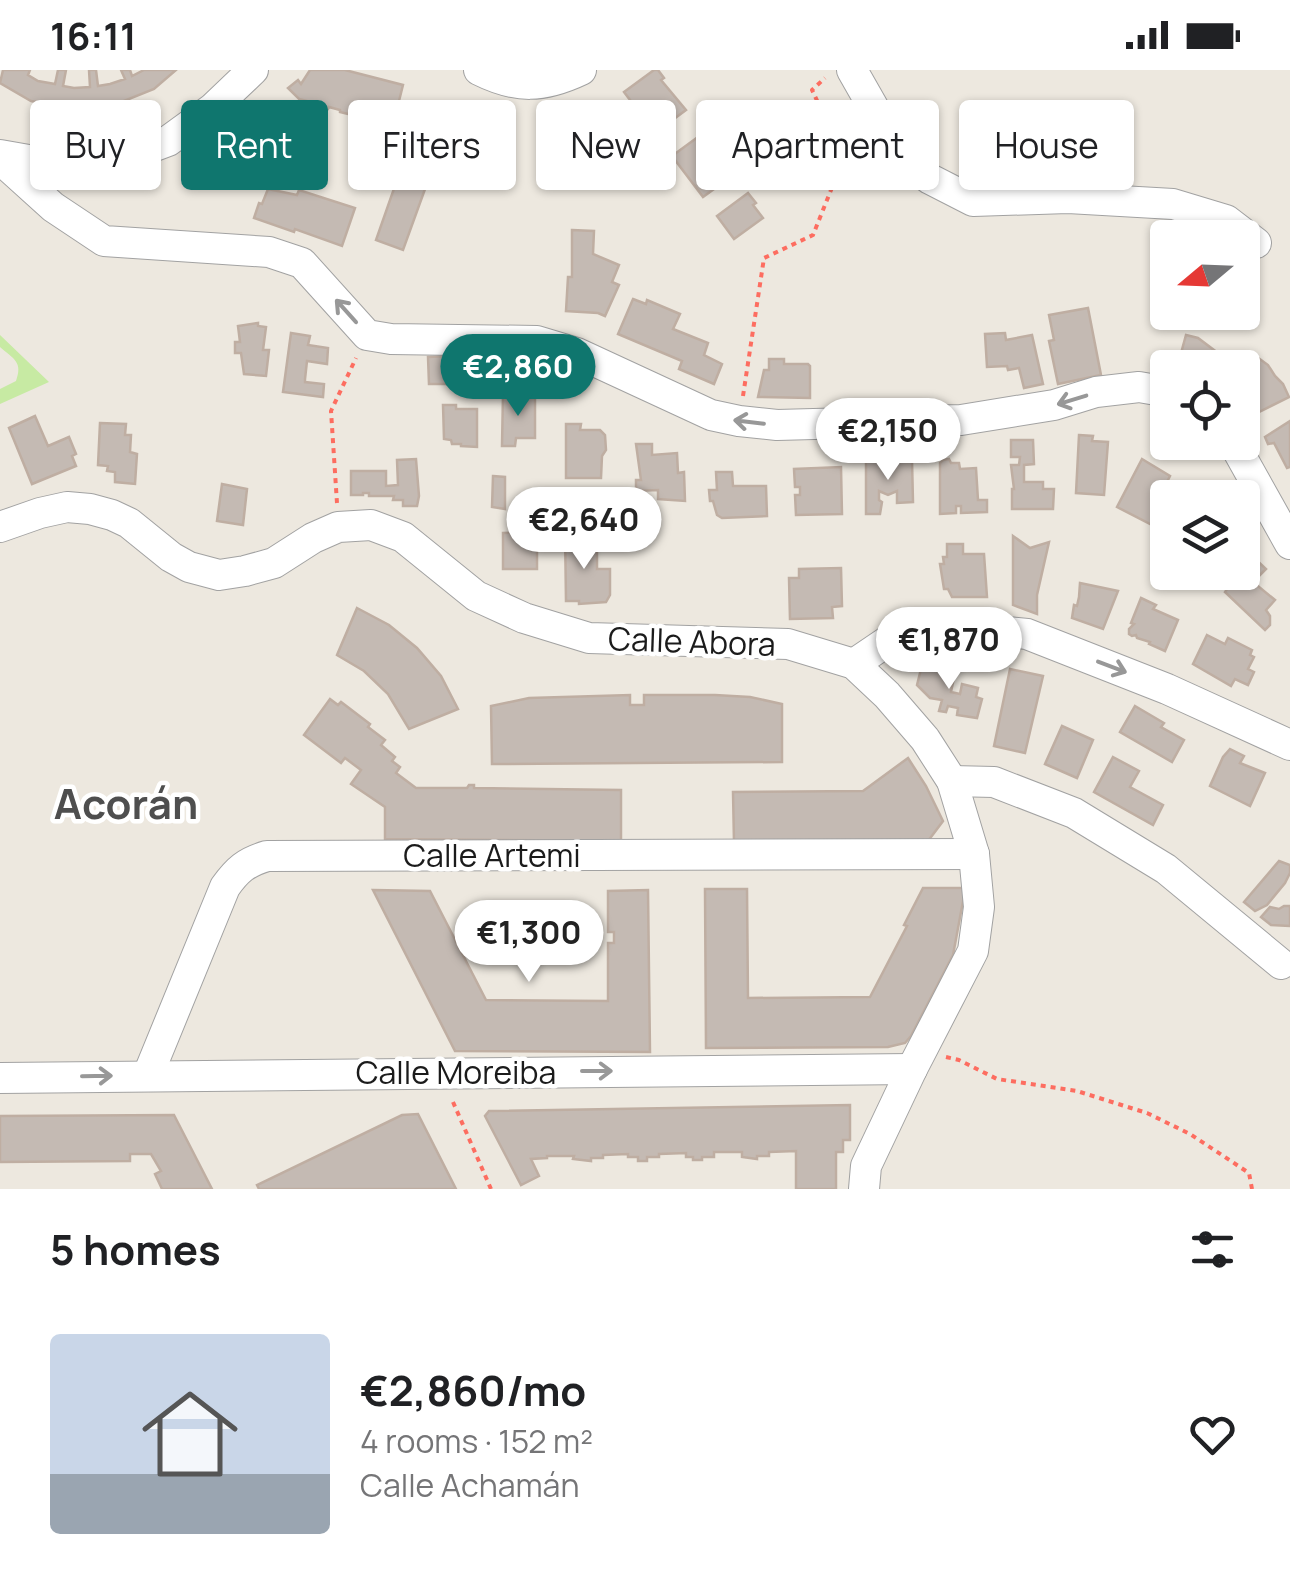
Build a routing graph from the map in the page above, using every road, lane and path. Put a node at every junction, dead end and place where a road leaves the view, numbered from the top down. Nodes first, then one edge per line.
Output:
1 (254, 70) edge
2 (480, 70) edge
3 (581, 70) edge
4 (842, 72) edge
5 (0, 157) edge
6 (1226, 220) edge
7 (368, 335) junction
8 (1150, 389) edge
9 (739, 421) junction
10 (1243, 460) edge
11 (0, 527) edge
12 (338, 527) junction
13 (1290, 544) edge
14 (854, 664) junction
15 (1290, 745) edge
16 (952, 781) junction
17 (974, 854) junction
18 (1280, 964) dead end
19 (916, 1060) junction
20 (440, 1072) junction
21 (148, 1075) junction
22 (0, 1078) edge
23 (491, 1189) edge
24 (864, 1189) edge
25 (1252, 1189) edge

1 - 5 street
2 - 3 street
4 - 6 street
4 - 9 path
7 -> 5 street
7 - 9 street
7 - 12 path
8 -> 9 street
10 - 13 street
11 - 12 street
12 - 14 street, Calle Abora
14 -> 15 street
14 - 16 street, Calle Abora
16 - 17 street, Calle Abora
16 - 18 street
17 - 19 street, Calle Abora
17 - 21 street, Calle Artemi
20 -> 19 street, Calle Moreiba
19 - 24 street, Calle Abora
19 - 25 path
20 - 21 street, Calle Moreiba
20 - 23 path
22 -> 21 street, Calle Moreiba

